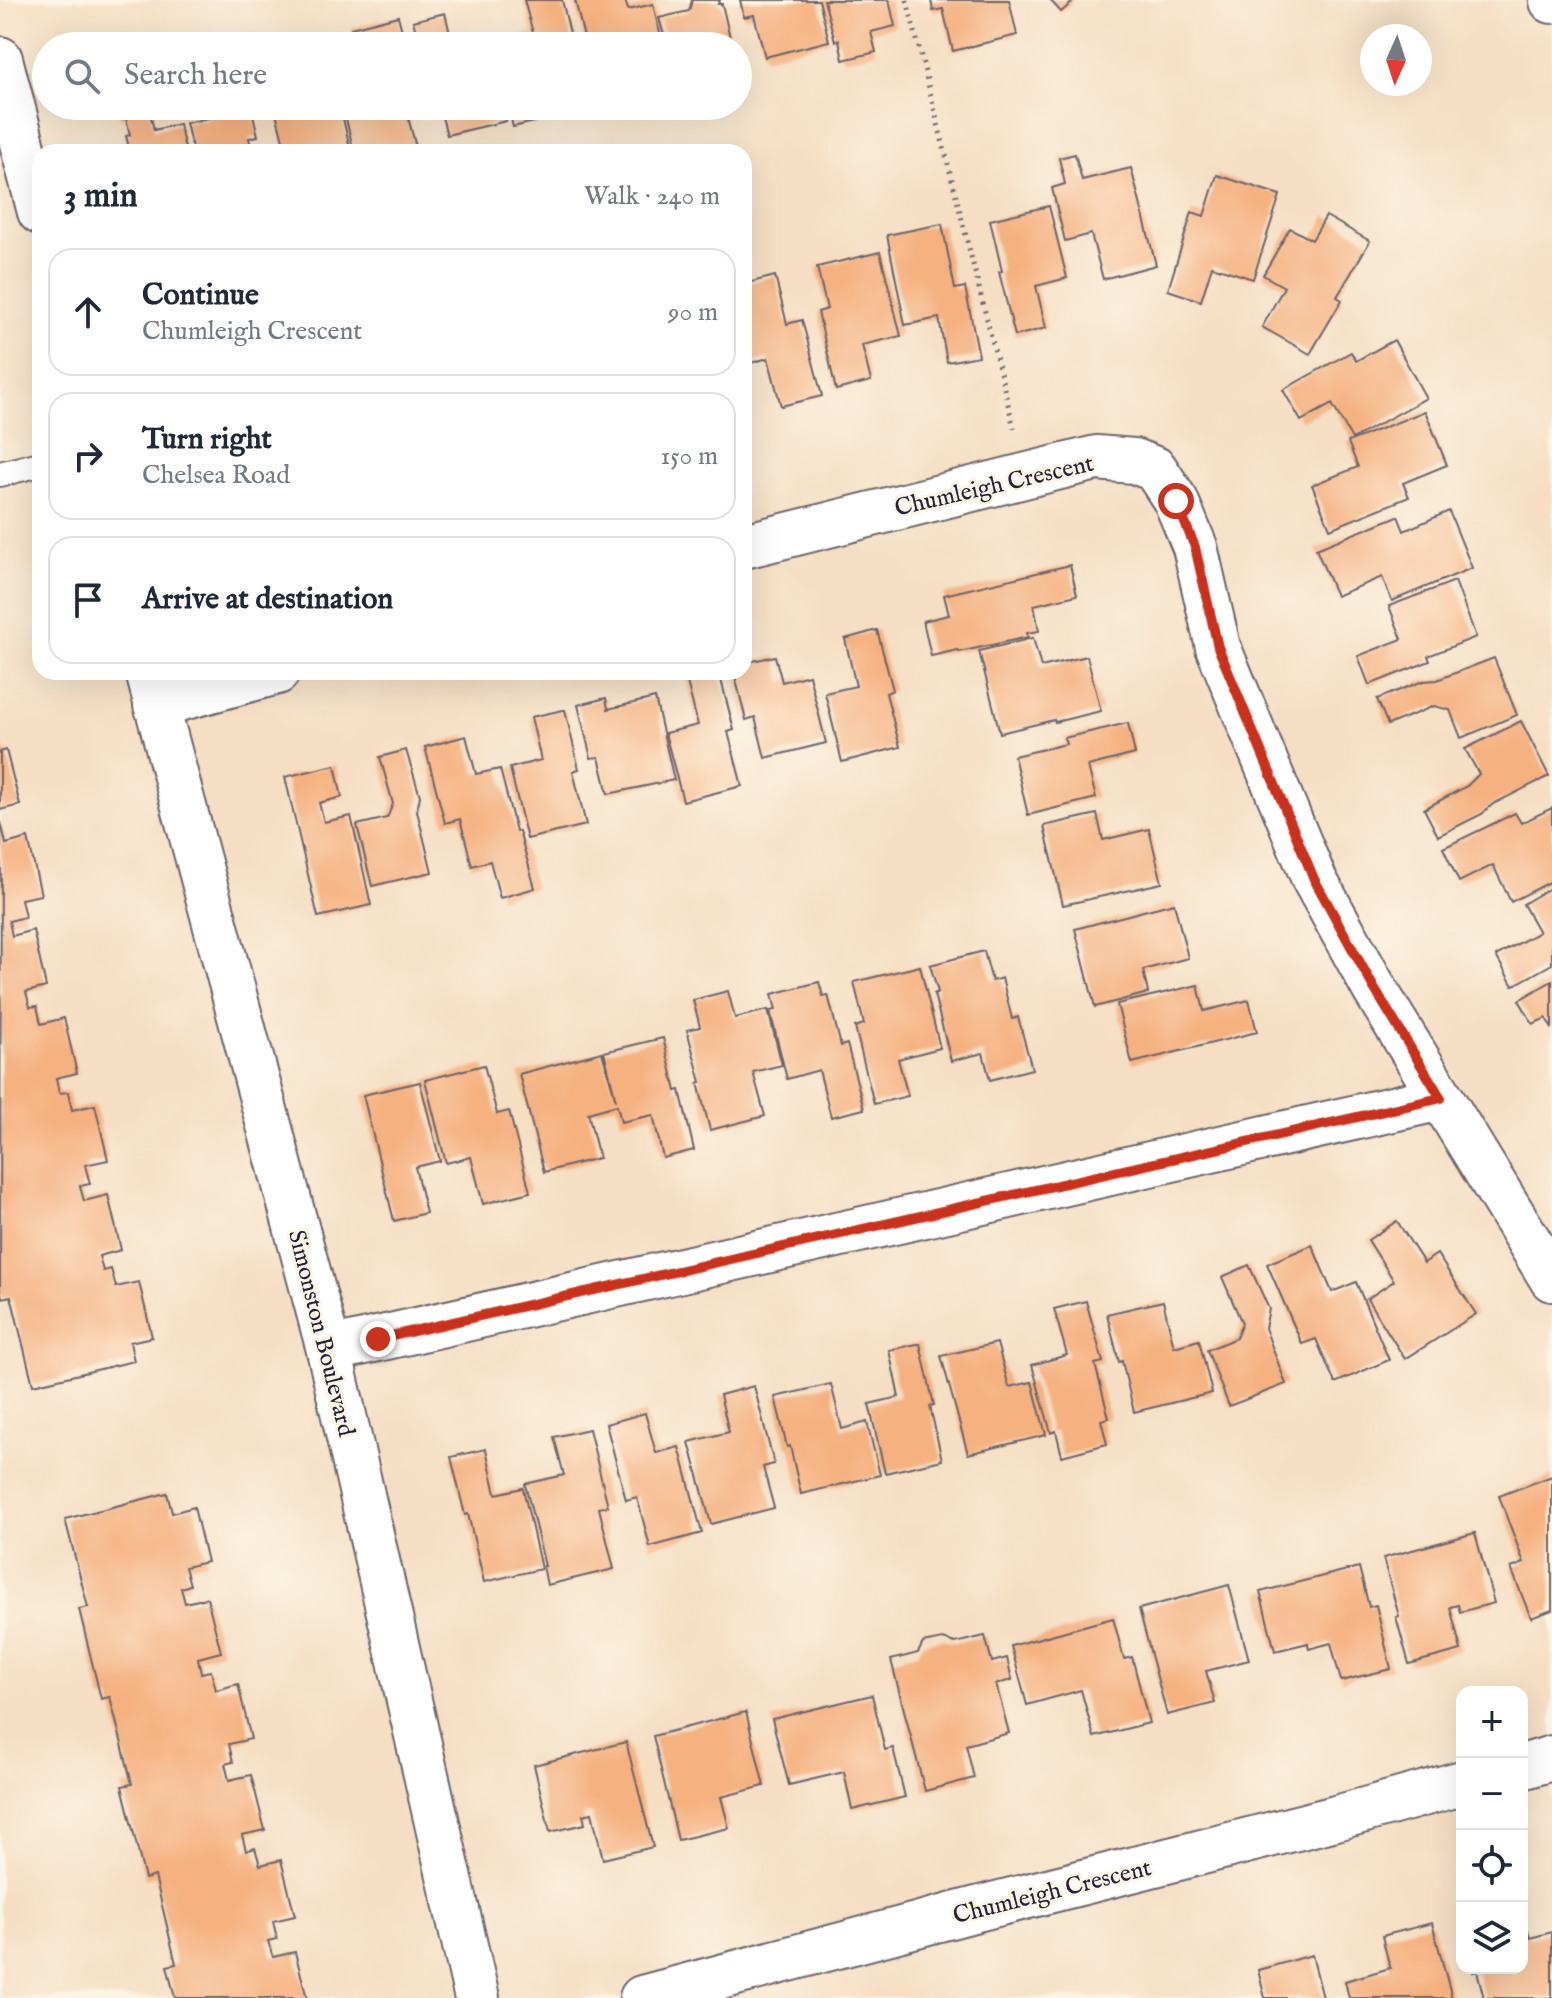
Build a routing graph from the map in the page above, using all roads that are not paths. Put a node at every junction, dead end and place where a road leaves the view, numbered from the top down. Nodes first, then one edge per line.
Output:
1 (0, 59) edge
2 (32, 181) edge
3 (32, 466) edge
4 (0, 474) edge
5 (752, 544) edge
6 (214, 680) edge
7 (152, 688) edge
8 (1441, 1098) junction
9 (1552, 1279) edge
10 (329, 1350) junction
11 (1552, 1758) edge
12 (1528, 1765) edge
13 (1456, 1785) edge
14 (477, 1998) edge
15 (642, 1998) edge

1 - 2 street
3 - 4 lane
5 - 8 street, Chumleigh Crescent
6 - 7 street
7 - 10 street, Simonston Boulevard
8 - 9 street, Chumleigh Crescent
8 - 10 street
10 - 14 street, Simonston Boulevard
11 - 12 street
13 - 15 street, Chumleigh Crescent

